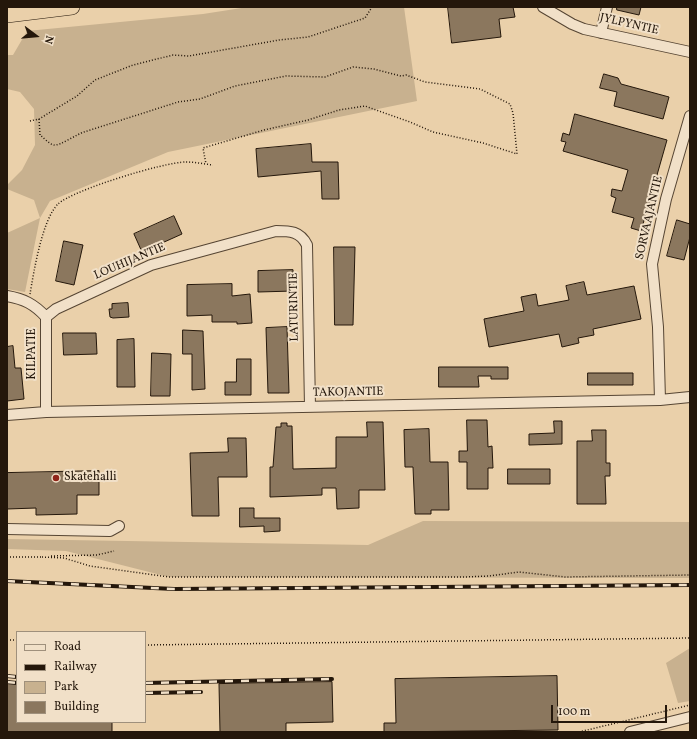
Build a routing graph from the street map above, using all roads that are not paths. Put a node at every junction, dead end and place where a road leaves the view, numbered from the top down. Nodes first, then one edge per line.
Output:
1 (72, 7) edge
2 (543, 7) edge
3 (607, 7) edge
4 (7, 15) edge
5 (601, 33) junction
6 (690, 52) edge
7 (690, 116) edge
8 (276, 231) joint
9 (7, 296) edge
10 (46, 317) junction
11 (690, 397) edge
12 (660, 400) junction
13 (310, 407) junction
14 (46, 412) junction
15 (7, 415) edge
16 (119, 526) dead end
17 (7, 529) edge
18 (690, 717) edge
19 (630, 732) edge

1 - 4 highway
2 - 5 street, JYLPYNTIE
3 - 5 street
5 - 6 street, JYLPYNTIE
7 - 12 street, SORVAAJANTIE
8 - 10 street, LOUHIJANTIE
8 - 13 street, LATURINTIE
9 - 10 street, KILPATIE
10 - 14 street, KILPATIE
11 - 12 street, TAKOJANTIE
12 - 13 street, TAKOJANTIE
13 - 14 street, TAKOJANTIE
14 - 15 street, TAKOJANTIE
16 - 17 street
18 - 19 street

